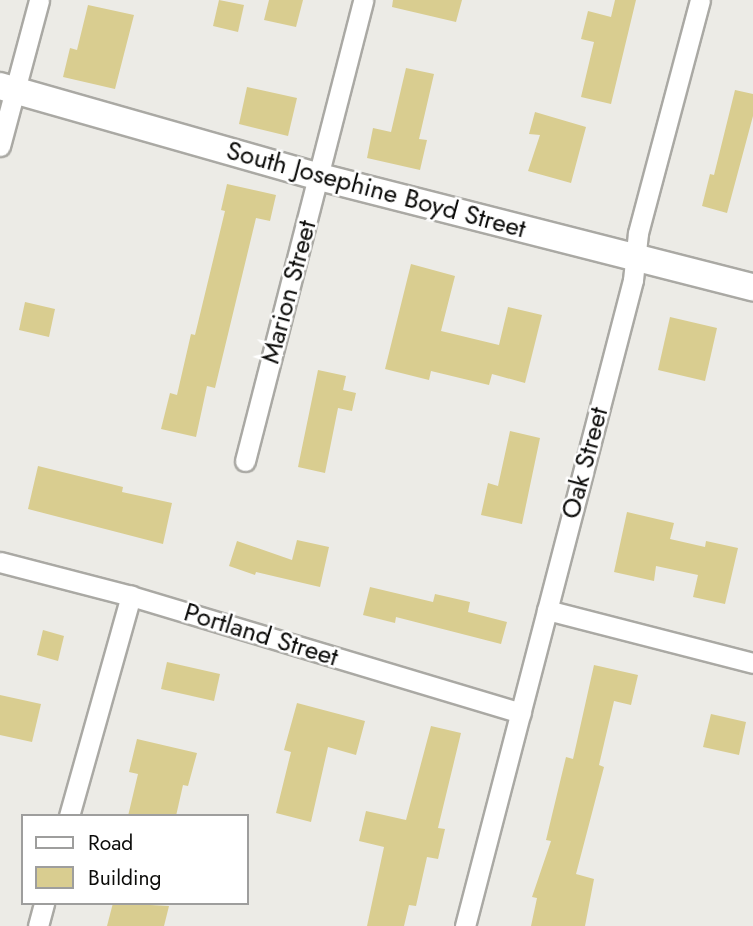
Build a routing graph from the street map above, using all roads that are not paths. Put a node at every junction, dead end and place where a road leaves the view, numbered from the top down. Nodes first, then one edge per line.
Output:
1 (39, 0) edge
2 (363, 0) edge
3 (701, 0) edge
4 (8, 88) edge
5 (0, 146) edge
6 (320, 177) junction
7 (635, 258) junction
8 (753, 287) edge
9 (245, 461) dead end
10 (0, 562) edge
11 (131, 596) junction
12 (547, 610) junction
13 (753, 663) edge
14 (521, 713) junction
15 (70, 814) edge
16 (43, 905) edge
17 (38, 926) edge
18 (465, 926) edge

1 - 4 street
2 - 6 street, Marion Street
3 - 7 street, Oak Street
4 - 5 street
4 - 6 main road, South Josephine Boyd Street
6 - 7 main road, South Josephine Boyd Street
6 - 9 street, Marion Street
7 - 8 main road, South Josephine Boyd Street
7 - 12 street, Oak Street
10 - 11 street, Portland Street
11 - 14 street, Portland Street
11 - 15 street
12 - 13 street
12 - 14 street, Oak Street
14 - 18 street, Oak Street
16 - 17 street

